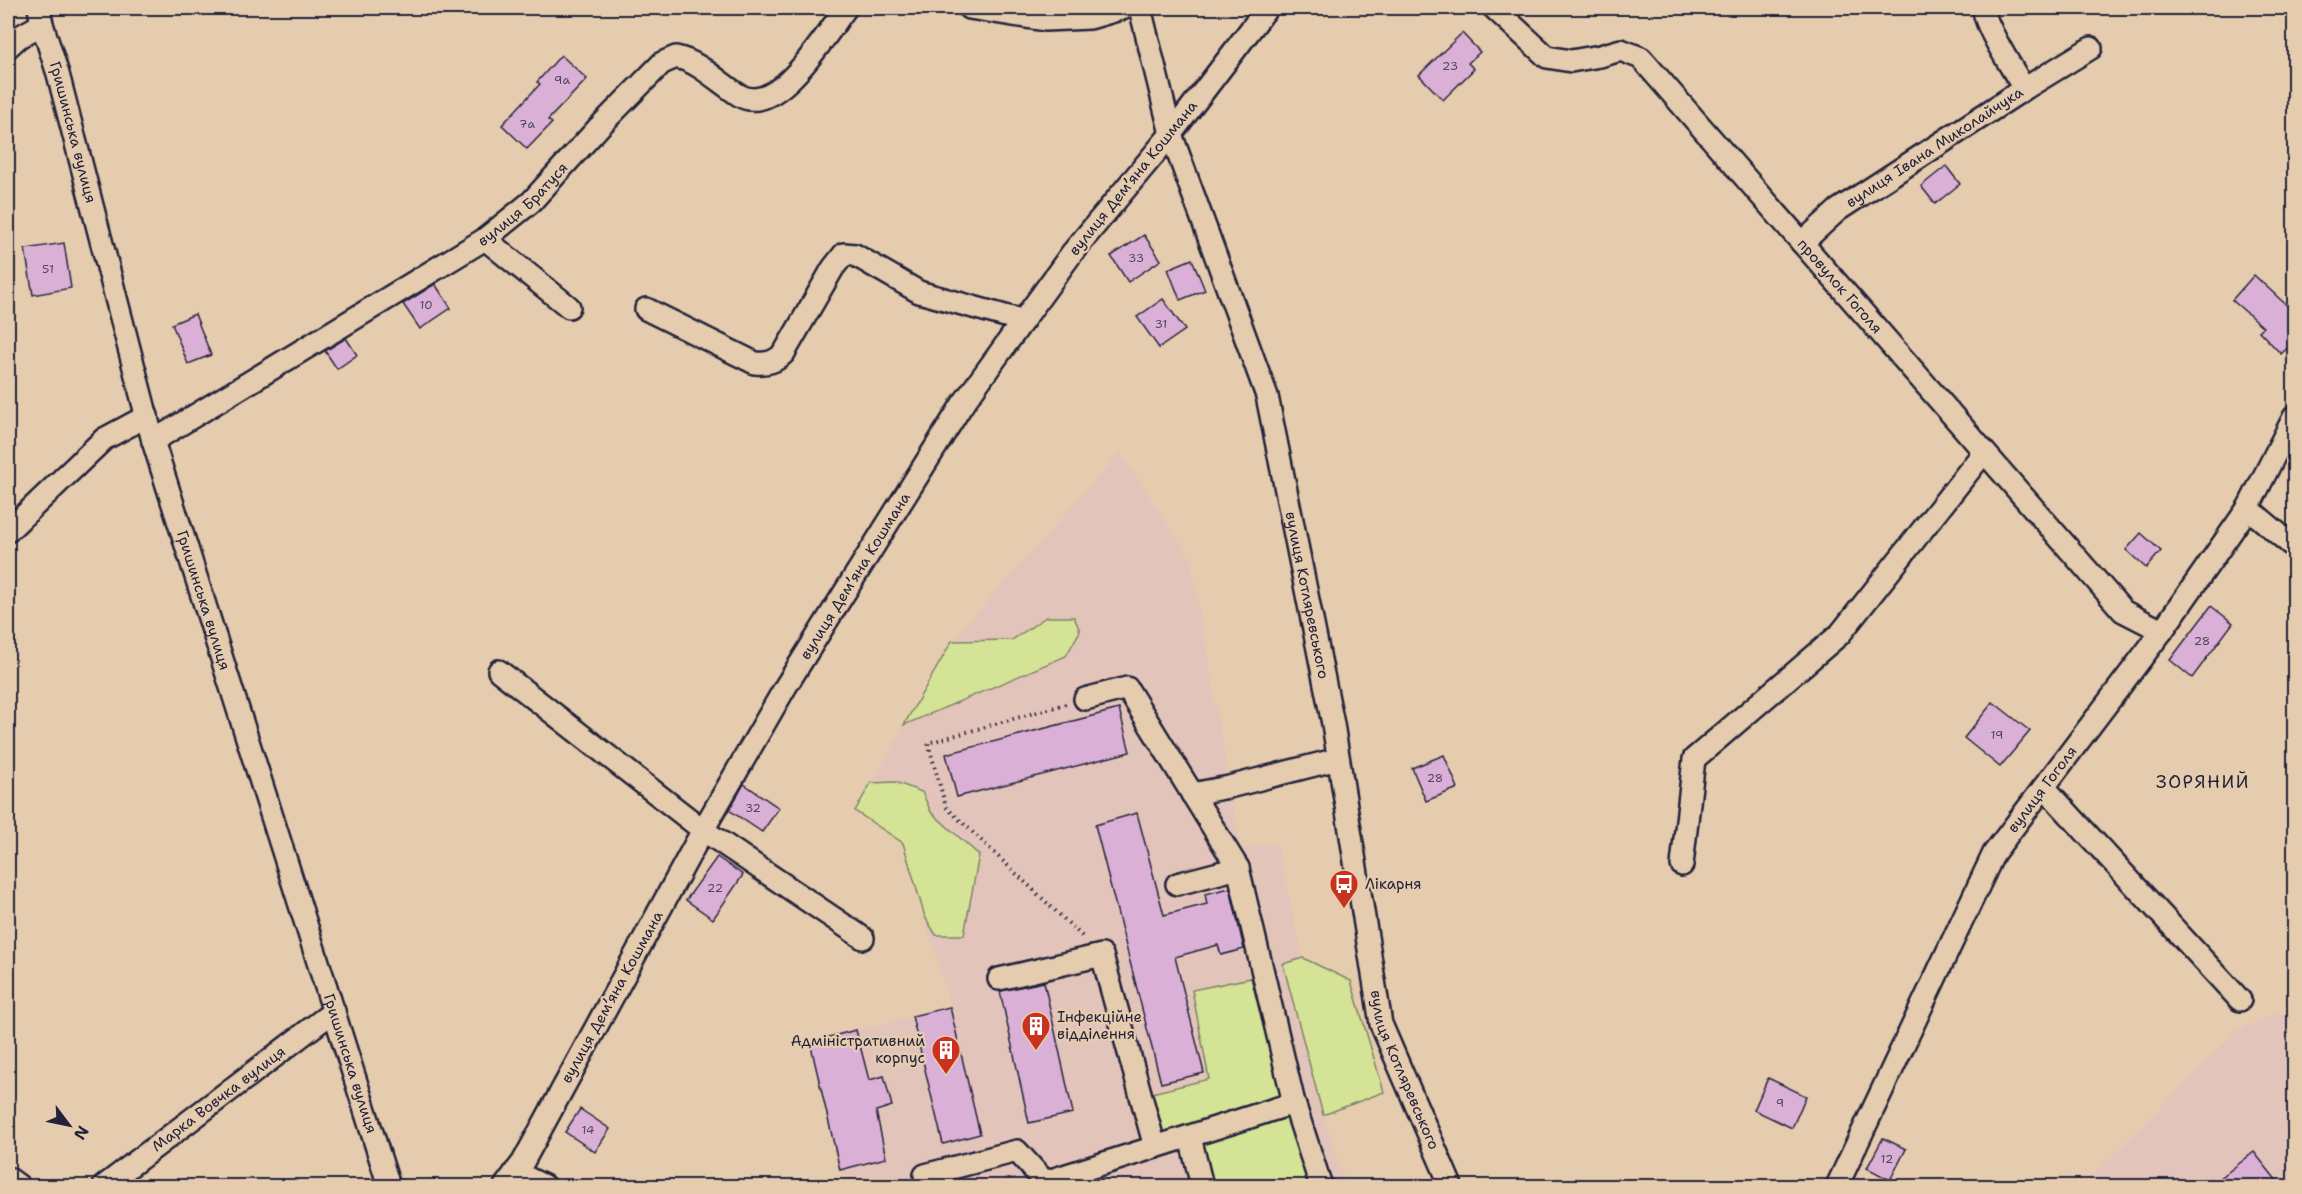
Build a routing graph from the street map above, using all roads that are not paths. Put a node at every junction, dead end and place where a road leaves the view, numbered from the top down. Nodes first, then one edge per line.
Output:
1 (846, 8) edge
2 (969, 8) edge
3 (1124, 8) edge
4 (1140, 8) edge
5 (1267, 8) edge
6 (1494, 8) edge
7 (1984, 8) edge
8 (40, 16) edge
9 (8, 47) edge
10 (2091, 48) dead end
11 (2024, 89) junction
12 (1171, 134) junction
13 (484, 239) junction
14 (1802, 243) junction
15 (569, 307) dead end
16 (646, 309) dead end
17 (1023, 321) junction
18 (147, 417) junction
19 (2295, 417) edge
20 (153, 441) junction
21 (1984, 452) junction
22 (2248, 508) junction
23 (8, 531) edge
24 (2295, 547) edge
25 (2162, 631) junction
26 (499, 671) dead end
27 (1085, 699) road end
28 (1338, 759) junction
29 (2044, 787) junction
30 (1192, 794) junction
31 (703, 830) junction
32 (1682, 866) dead end
33 (1238, 868) junction
34 (1177, 884) dead end
35 (862, 938) dead end
36 (999, 979) dead end
37 (2240, 1000) dead end
38 (334, 1011) junction
39 (1294, 1103) junction
40 (1190, 1137) junction
41 (1155, 1147) junction
42 (925, 1175) dead end
43 (8, 1178) edge
44 (510, 1179) edge
45 (1048, 1184) edge
46 (19, 1186) edge
47 (104, 1186) edge
48 (390, 1186) edge
49 (544, 1186) edge
50 (1202, 1186) edge
51 (1321, 1186) edge
52 (1451, 1186) edge
53 (1837, 1186) edge

1 - 13 street, вулиця Братуся
2 - 3 street
4 - 12 street, вулиця Котляревського
5 - 12 street, вулиця Демʼяна Кошмана
6 - 14 street, провулок Гоголя
7 - 11 street, вулиця Івана Миколайчука
8 - 9 street
8 - 18 street, Гришинська вулиця
10 - 11 street
11 - 14 street, вулиця Івана Миколайчука
12 - 17 street, вулиця Демʼяна Кошмана
12 - 28 street, вулиця Котляревського
13 - 15 street
13 - 20 street, вулиця Братуся
14 - 21 street, провулок Гоголя
16 - 17 street
17 - 31 street, вулиця Демʼяна Кошмана
18 - 20 street, Гришинська вулиця
18 - 23 street
19 - 22 street, вулиця Гоголя
20 - 38 street, Гришинська вулиця
21 - 25 street, провулок Гоголя
21 - 32 street
22 - 24 street
22 - 25 street, вулиця Гоголя
25 - 29 street, вулиця Гоголя
26 - 31 street
27 - 30 street
28 - 30 street
28 - 52 street, вулиця Котляревського
29 - 37 street
29 - 53 street, вулиця Гоголя
30 - 33 street
31 - 35 street
31 - 44 street, вулиця Демʼяна Кошмана
33 - 34 street
33 - 39 street
36 - 41 street
38 - 47 street, Марка Вовчка вулиця
38 - 48 street, Гришинська вулиця
39 - 40 street
39 - 51 street
40 - 41 street
40 - 50 street
41 - 45 street
42 - 45 street
43 - 46 street
44 - 49 street

